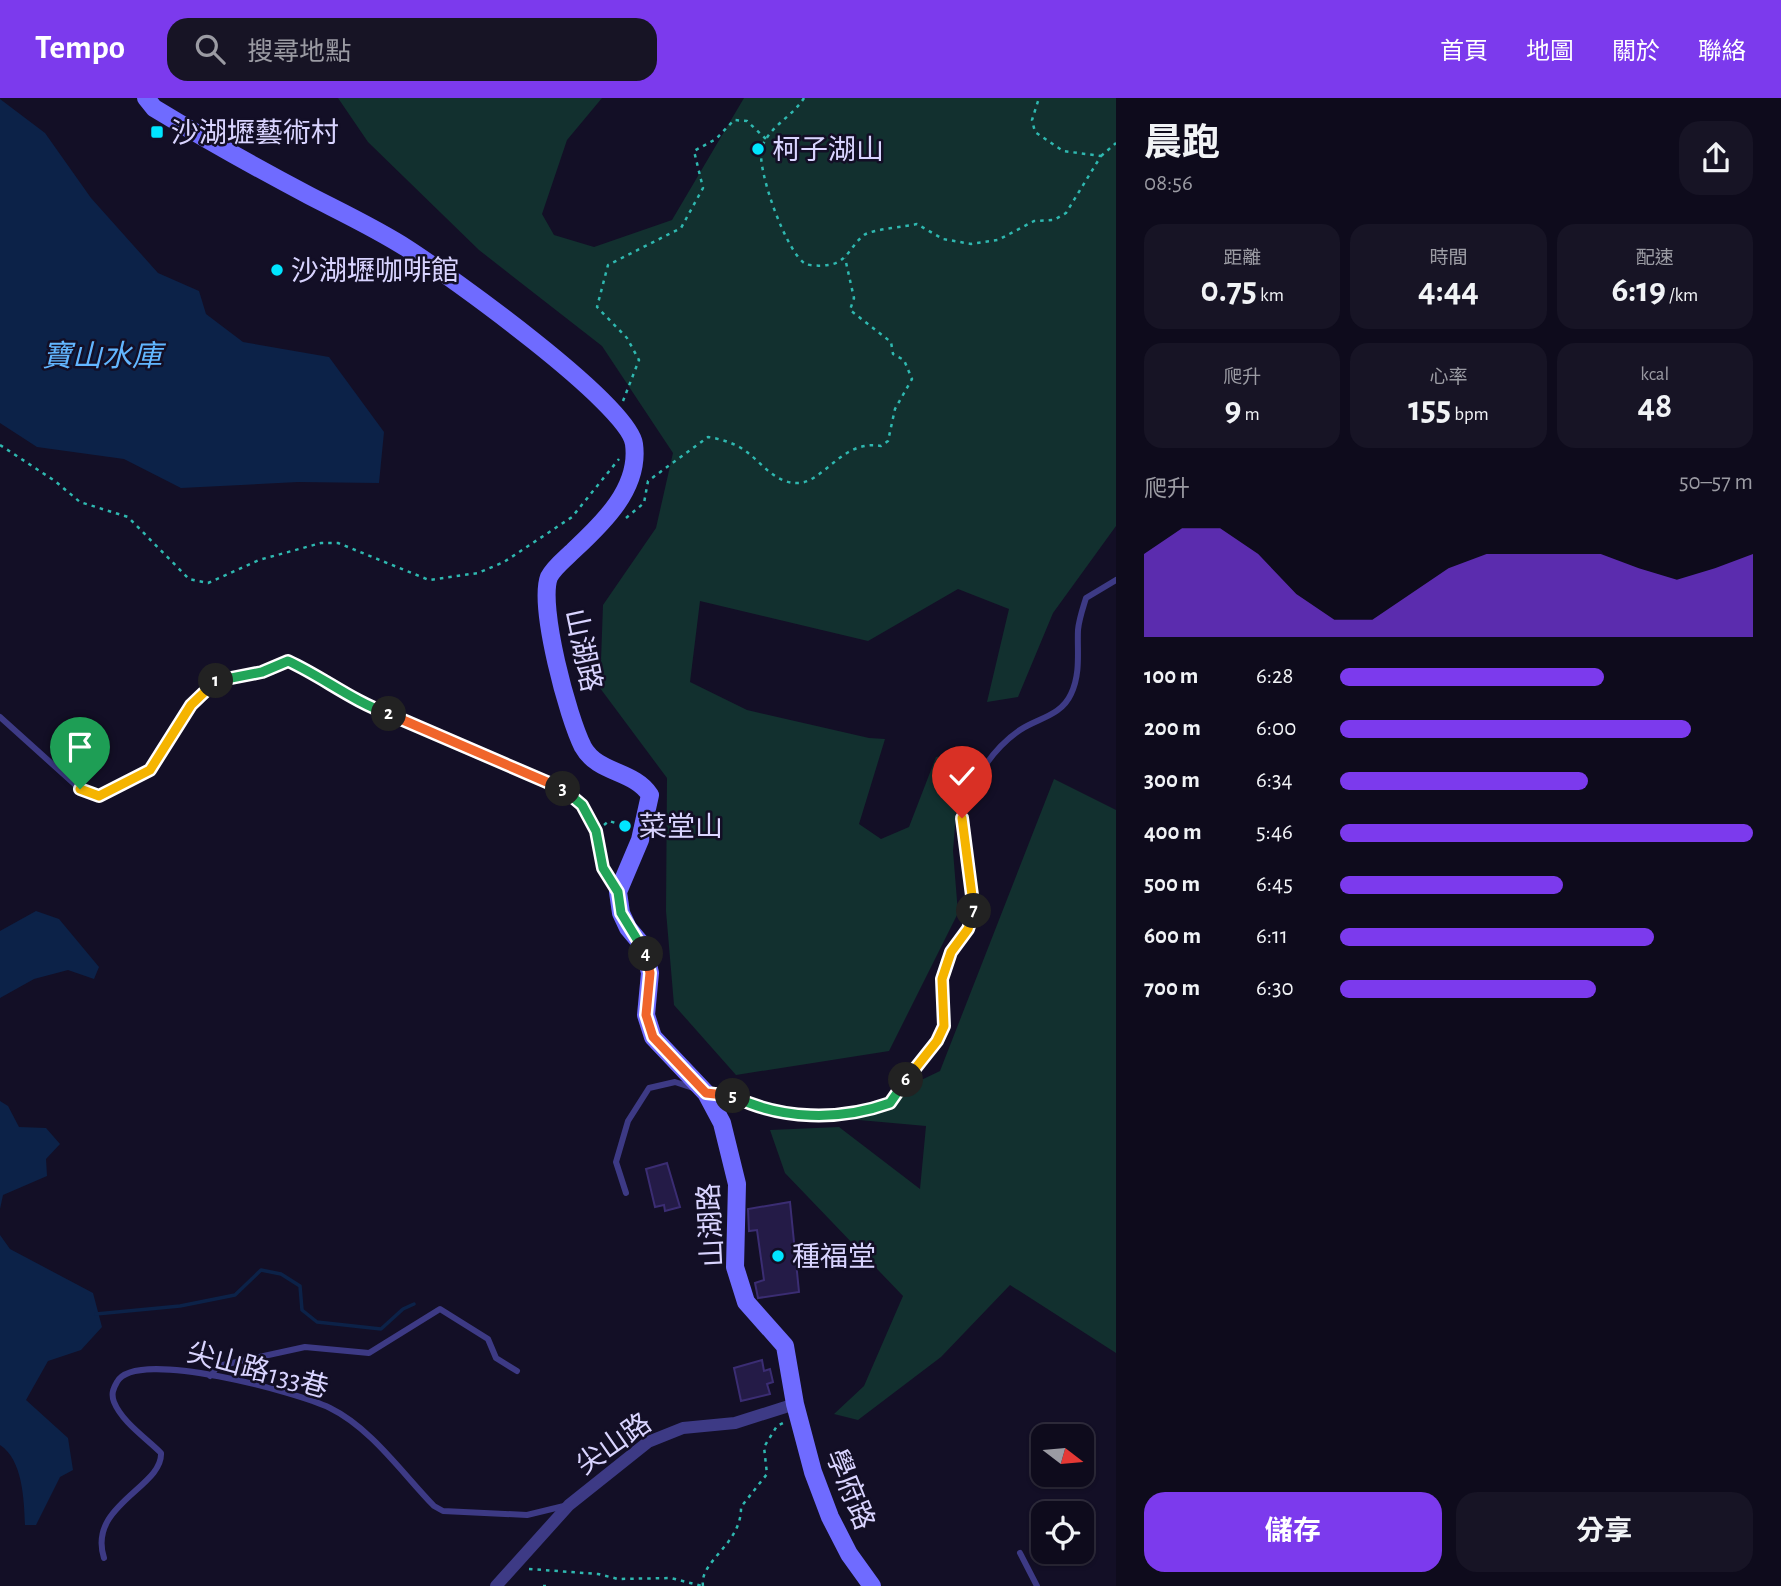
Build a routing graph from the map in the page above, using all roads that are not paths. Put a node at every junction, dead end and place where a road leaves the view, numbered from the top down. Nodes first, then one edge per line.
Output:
1 (146, 98) edge
2 (1116, 580) edge
3 (0, 717) edge
4 (618, 892) junction
5 (706, 1093) junction
6 (626, 1193) dead end
7 (517, 1371) dead end
8 (210, 1376) junction
9 (796, 1408) junction
10 (569, 1505) junction
11 (1020, 1553) dead end
12 (104, 1558) dead end
13 (501, 1585) edge
14 (872, 1586) edge
15 (1037, 1586) edge

1 - 4 street, 山湖路
2 - 5 lane
3 - 4 lane
4 - 5 street, 山湖路
5 - 6 lane
5 - 9 street, 山湖路
7 - 8 lane
8 - 10 lane, 尖山路133巷
8 - 12 lane, 尖山路133巷
9 - 10 street, 尖山路
9 - 14 street, 學府路
10 - 13 street, 尖山路
11 - 15 lane

